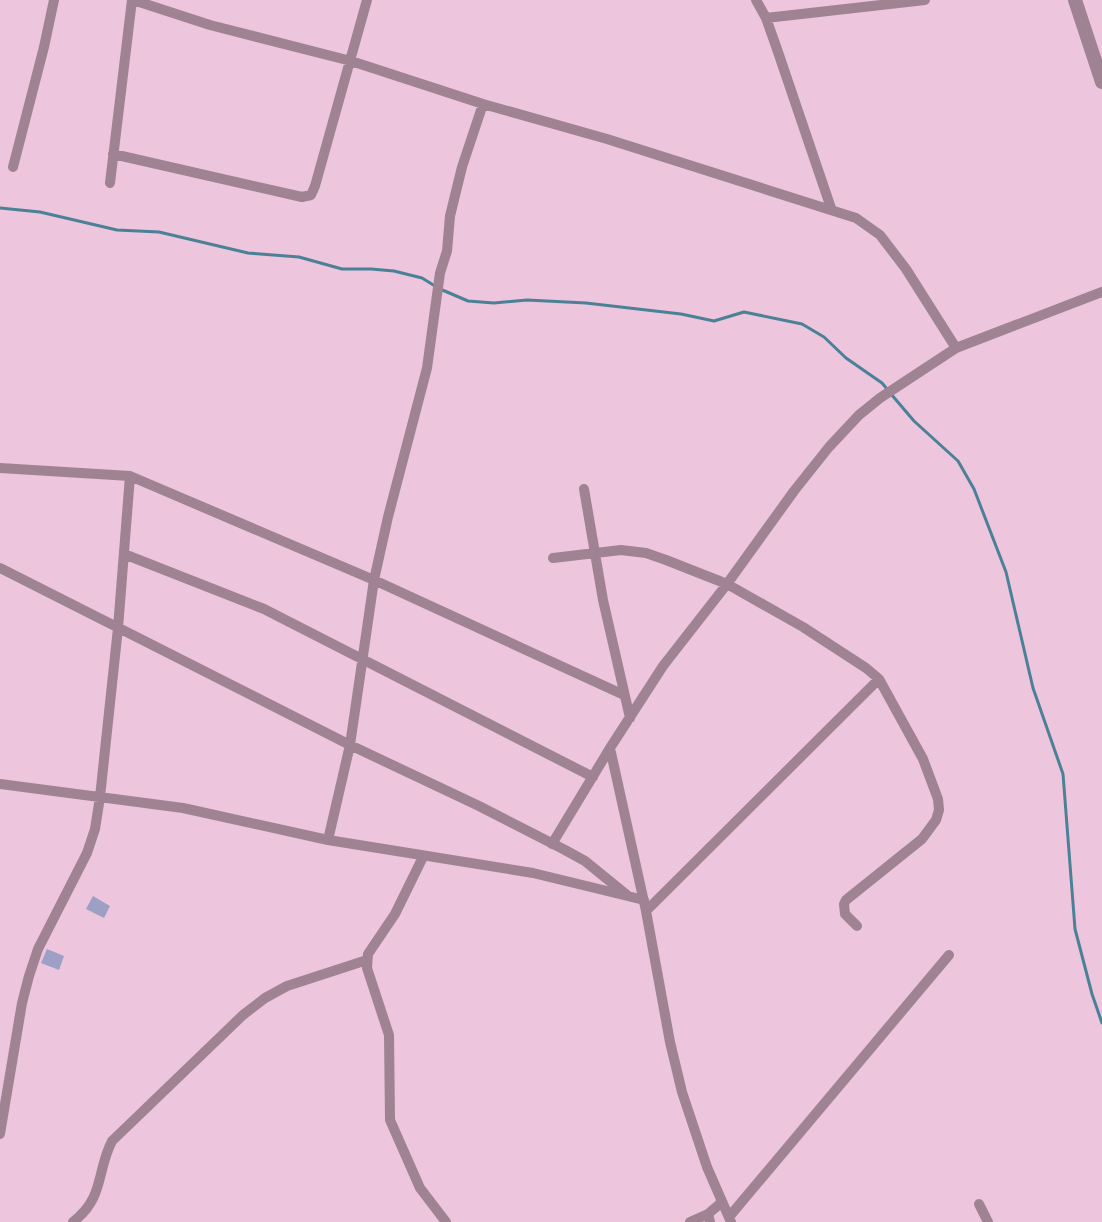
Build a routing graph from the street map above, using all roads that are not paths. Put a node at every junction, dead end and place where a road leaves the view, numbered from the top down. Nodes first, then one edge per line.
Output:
1 (54, 0) edge
2 (133, 0) edge
3 (367, 0) edge
4 (756, 0) edge
5 (925, 0) edge
6 (1075, 0) edge
7 (766, 18) junction
8 (351, 61) junction
9 (1102, 79) edge
10 (483, 105) junction
11 (113, 154) junction
12 (13, 167) dead end
13 (110, 183) dead end
14 (831, 208) junction
15 (1102, 292) edge
16 (956, 348) junction
17 (0, 468) edge
18 (130, 476) junction
19 (584, 489) dead end
20 (124, 554) junction
21 (594, 554) junction
22 (554, 558) dead end
23 (0, 568) edge
24 (374, 580) junction
25 (727, 584) junction
26 (118, 628) junction
27 (361, 659) junction
28 (879, 679) junction
29 (624, 695) junction
30 (630, 718) junction
31 (350, 746) junction
32 (610, 748) junction
33 (593, 777) junction
34 (0, 784) edge
35 (100, 797) junction
36 (328, 840) junction
37 (552, 844) junction
38 (423, 857) junction
39 (628, 896) junction
40 (645, 905) junction
41 (857, 926) dead end
42 (949, 955) dead end
43 (367, 960) junction
44 (0, 1134) edge
45 (722, 1202) junction
46 (979, 1204) dead end
47 (709, 1218) edge
48 (730, 1219) edge
49 (73, 1222) edge
50 (446, 1222) edge
51 (690, 1222) edge
52 (988, 1222) edge

1 - 12 street
2 - 8 street
2 - 11 street
3 - 8 street
4 - 7 street
5 - 7 street
6 - 9 street
7 - 14 street
8 - 10 street
8 - 11 street
10 - 14 street
10 - 24 street
11 - 13 street
14 - 16 street
15 - 16 street
16 - 25 street
17 - 18 street
18 - 20 street
18 - 24 street
19 - 21 street
20 - 26 street
20 - 27 street
21 - 22 street
21 - 25 street
21 - 29 street
23 - 26 street
24 - 27 street
24 - 29 street
25 - 28 street
25 - 30 street
26 - 31 street
26 - 35 street
27 - 31 street
27 - 33 street
28 - 40 street
28 - 41 street
29 - 30 street
30 - 32 street
31 - 36 street
31 - 37 street
32 - 33 street
32 - 40 street
33 - 37 street
34 - 35 street
35 - 36 street
35 - 44 street
36 - 38 street
37 - 39 street
38 - 39 street
38 - 43 street
39 - 40 street
40 - 45 street
42 - 48 street
43 - 49 street
43 - 50 street
45 - 47 street
45 - 48 street
46 - 52 street
47 - 51 street

